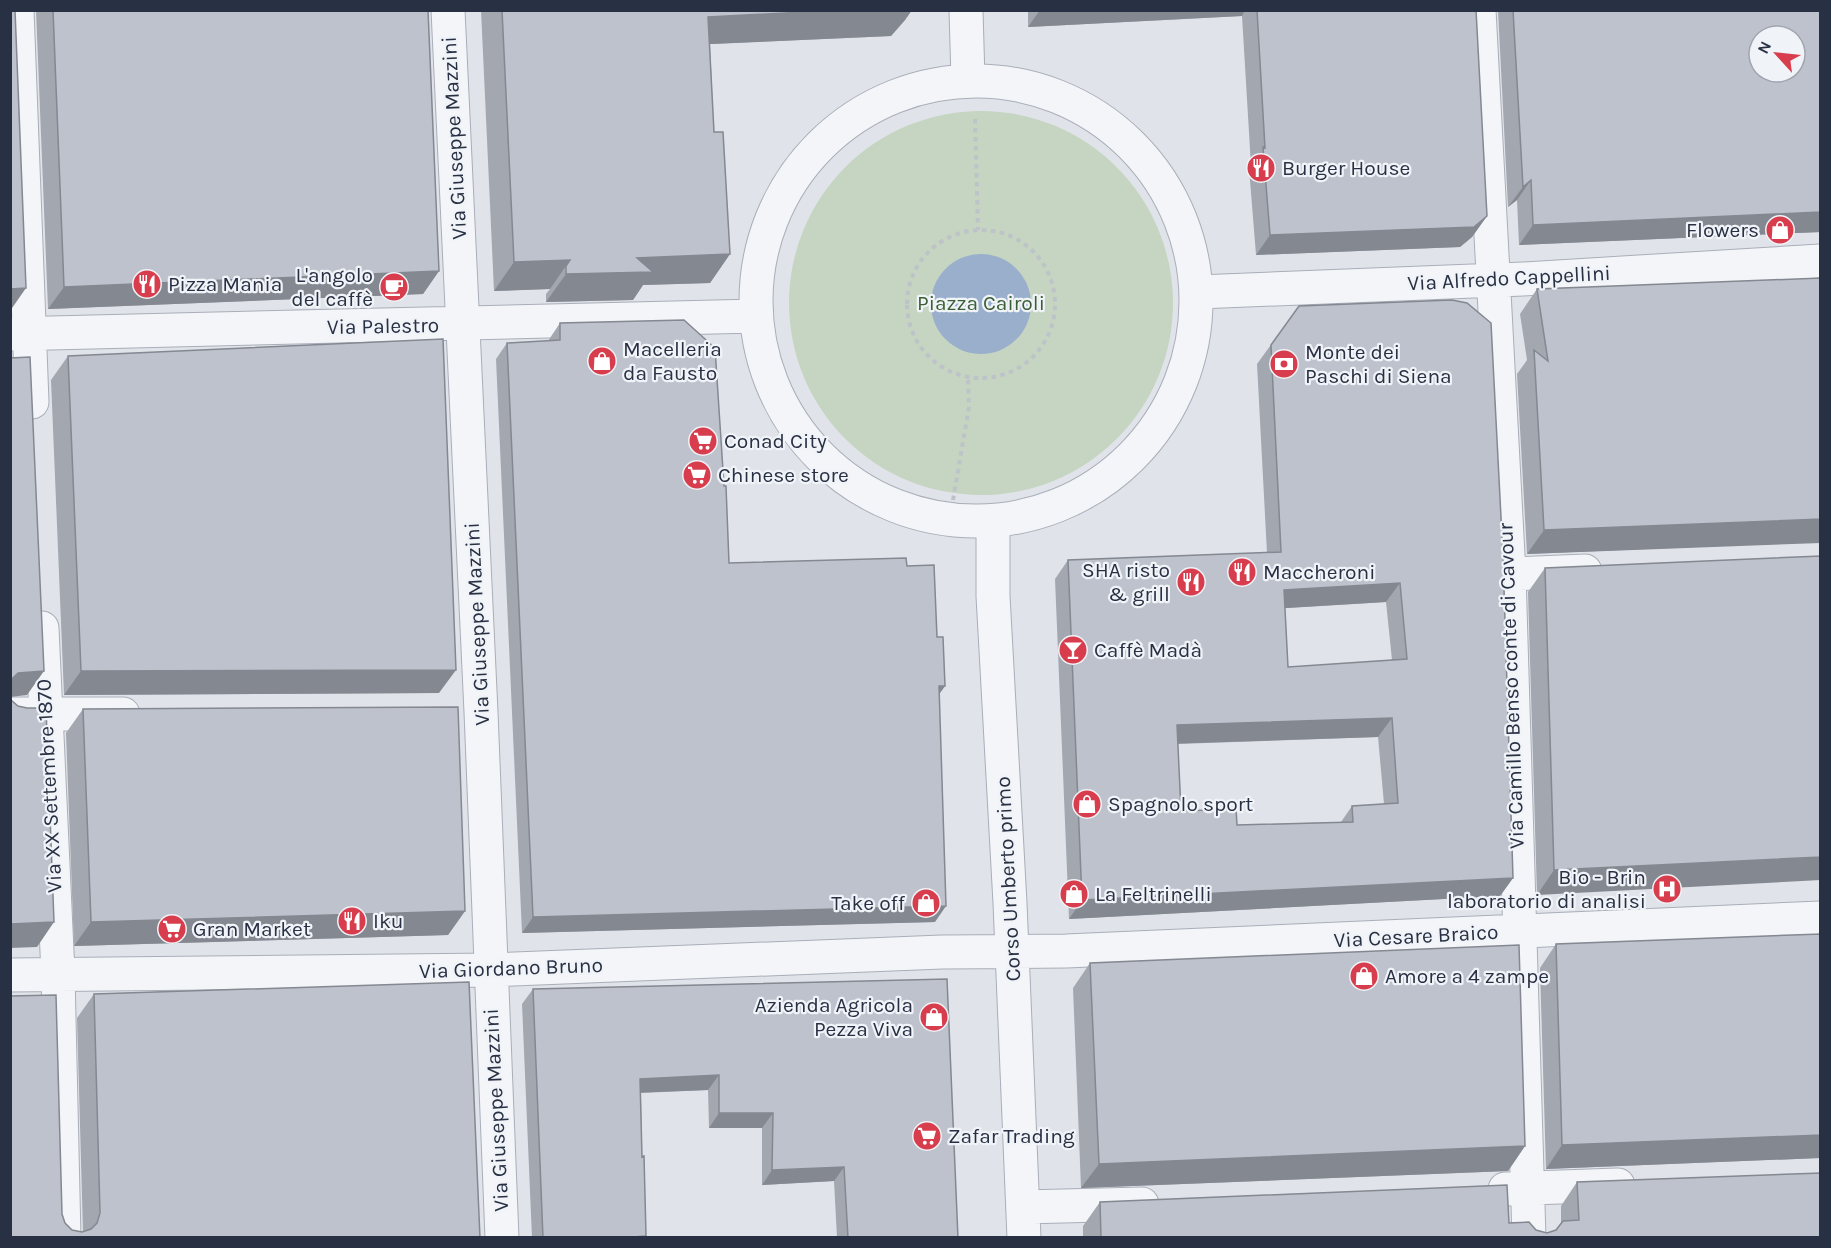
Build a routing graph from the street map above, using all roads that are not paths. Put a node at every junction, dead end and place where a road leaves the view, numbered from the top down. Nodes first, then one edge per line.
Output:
1 (17, 10) edge
2 (448, 10) edge
3 (966, 10) edge
4 (1479, 10) edge
5 (968, 80) junction
6 (1821, 261) edge
7 (1492, 279) junction
8 (1198, 292) junction
9 (756, 316) junction
10 (463, 324) junction
11 (20, 334) edge
12 (33, 434) edge
13 (993, 521) junction
14 (1617, 570) edge
15 (1509, 574) junction
16 (40, 598) edge
17 (10, 714) edge
18 (45, 714) junction
19 (151, 714) edge
20 (1821, 918) edge
21 (1519, 931) junction
22 (1012, 952) junction
23 (490, 969) junction
24 (58, 974) junction
25 (10, 975) edge
26 (1644, 1184) edge
27 (1527, 1188) junction
28 (1480, 1190) edge
29 (1170, 1203) edge
30 (1024, 1222) edge
31 (64, 1238) edge
32 (502, 1238) edge
33 (1529, 1238) edge

1 - 11 street
2 - 10 street, Via Giuseppe Mazzini
3 - 5 street
4 - 7 street, Via Camillo Benso conte di Cavour
5 - 8 street
5 - 9 street
6 - 7 street, Via Alfredo Cappellini
7 - 8 street, Via Alfredo Cappellini
7 - 15 street, Via Camillo Benso conte di Cavour
8 - 13 street
9 - 10 street, Via Palestro
9 - 13 street
10 - 11 street, Via Palestro
10 - 23 street, Via Giuseppe Mazzini
11 - 12 street
13 - 22 street, Corso Umberto primo
14 - 15 street
15 - 21 street, Via Camillo Benso conte di Cavour
16 - 18 street, Via XX Settembre 1870
17 - 18 street
18 - 19 street
18 - 24 street, Via XX Settembre 1870
20 - 21 street, Via Cesare Braico
21 - 22 street, Via Cesare Braico
21 - 27 street, Via Camillo Benso conte di Cavour
22 - 23 street, Via Giordano Bruno
22 - 30 street, Corso Umberto primo
23 - 24 street, Via Giordano Bruno
23 - 32 street, Via Giuseppe Mazzini
24 - 25 street, Via Giordano Bruno
24 - 31 street, Via XX Settembre 1870
26 - 27 street
27 - 28 street
27 - 33 street, Via Camillo Benso conte di Cavour
29 - 30 street

